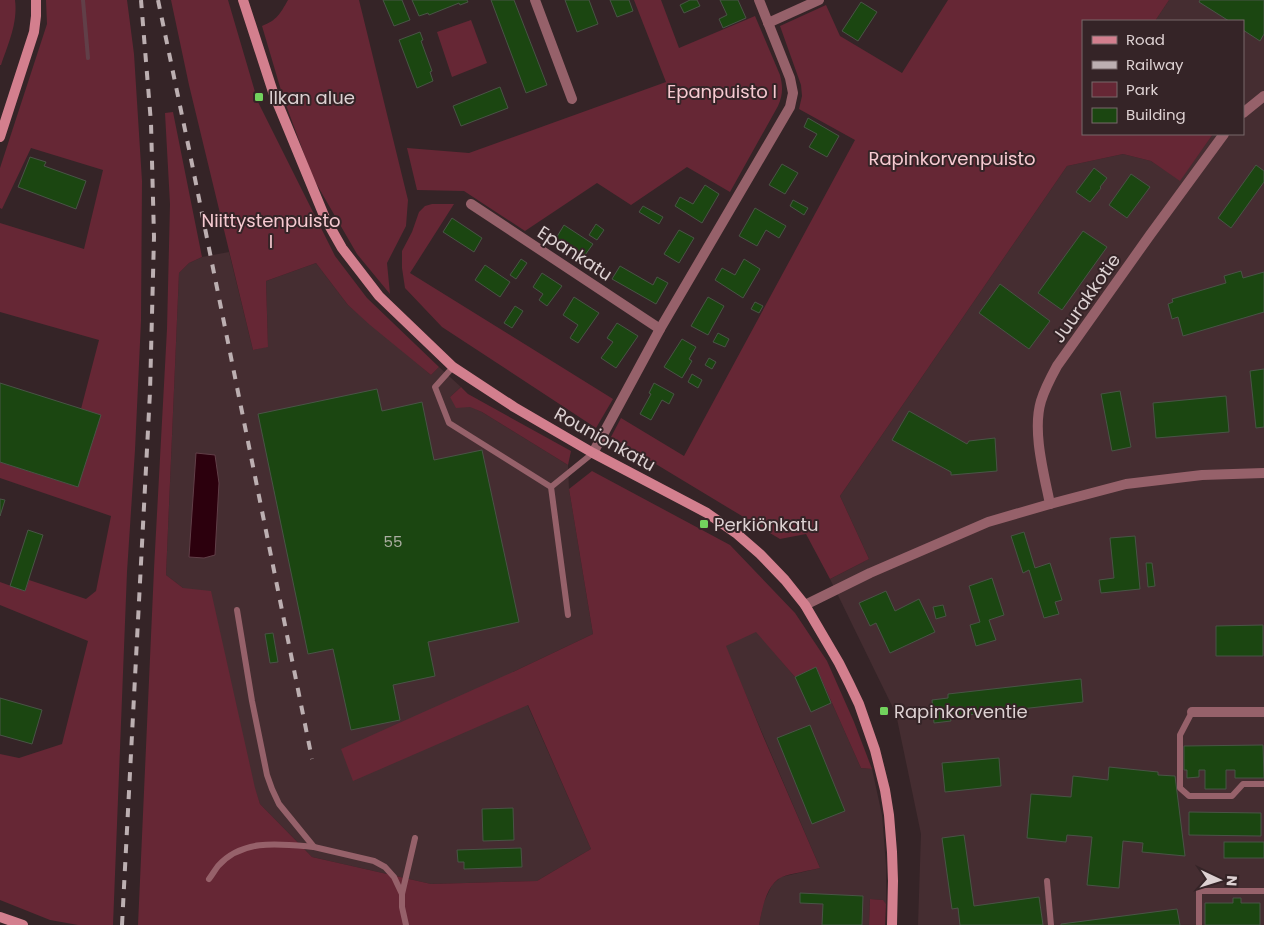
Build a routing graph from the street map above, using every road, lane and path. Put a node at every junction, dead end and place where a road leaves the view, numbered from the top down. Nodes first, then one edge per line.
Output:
1 (36, 0) edge
2 (243, 0) edge
3 (535, 0) edge
4 (758, 0) edge
5 (819, 0) edge
6 (768, 22) junction
7 (1264, 96) edge
8 (572, 100) dead end
9 (1244, 112) edge
10 (1223, 135) edge
11 (0, 137) edge
12 (471, 204) dead end
13 (660, 329) junction
14 (454, 367) junction
15 (593, 453) junction
16 (1264, 473) edge
17 (551, 487) junction
18 (1050, 504) junction
19 (805, 605) junction
20 (237, 610) dead end
21 (568, 615) dead end
22 (1192, 712) joint
23 (1264, 712) edge
24 (1264, 784) edge
25 (415, 838) dead end
26 (314, 848) junction
27 (209, 879) dead end
28 (1047, 881) dead end
29 (1264, 891) edge
30 (402, 894) junction
31 (0, 917) edge
32 (23, 925) edge
33 (406, 925) edge
34 (892, 925) edge
35 (1051, 925) edge
36 (1199, 925) edge

1 - 11 main road
2 - 14 main road, Rounionkatu
3 - 8 street
4 - 6 street
5 - 6 street
6 - 13 street
7 - 9 street
10 - 18 street, Juurakkotie
12 - 13 street, Epankatu
13 - 15 street
14 - 15 main road, Rounionkatu
14 - 17 lane
15 - 17 lane
15 - 19 main road, Rounionkatu
16 - 18 street
17 - 21 lane
18 - 19 street
19 - 34 main road, Rounionkatu
20 - 26 lane
22 - 23 street
22 - 24 lane
25 - 30 lane
26 - 27 lane
26 - 30 lane
28 - 35 lane
29 - 36 lane
30 - 33 lane
31 - 32 main road

